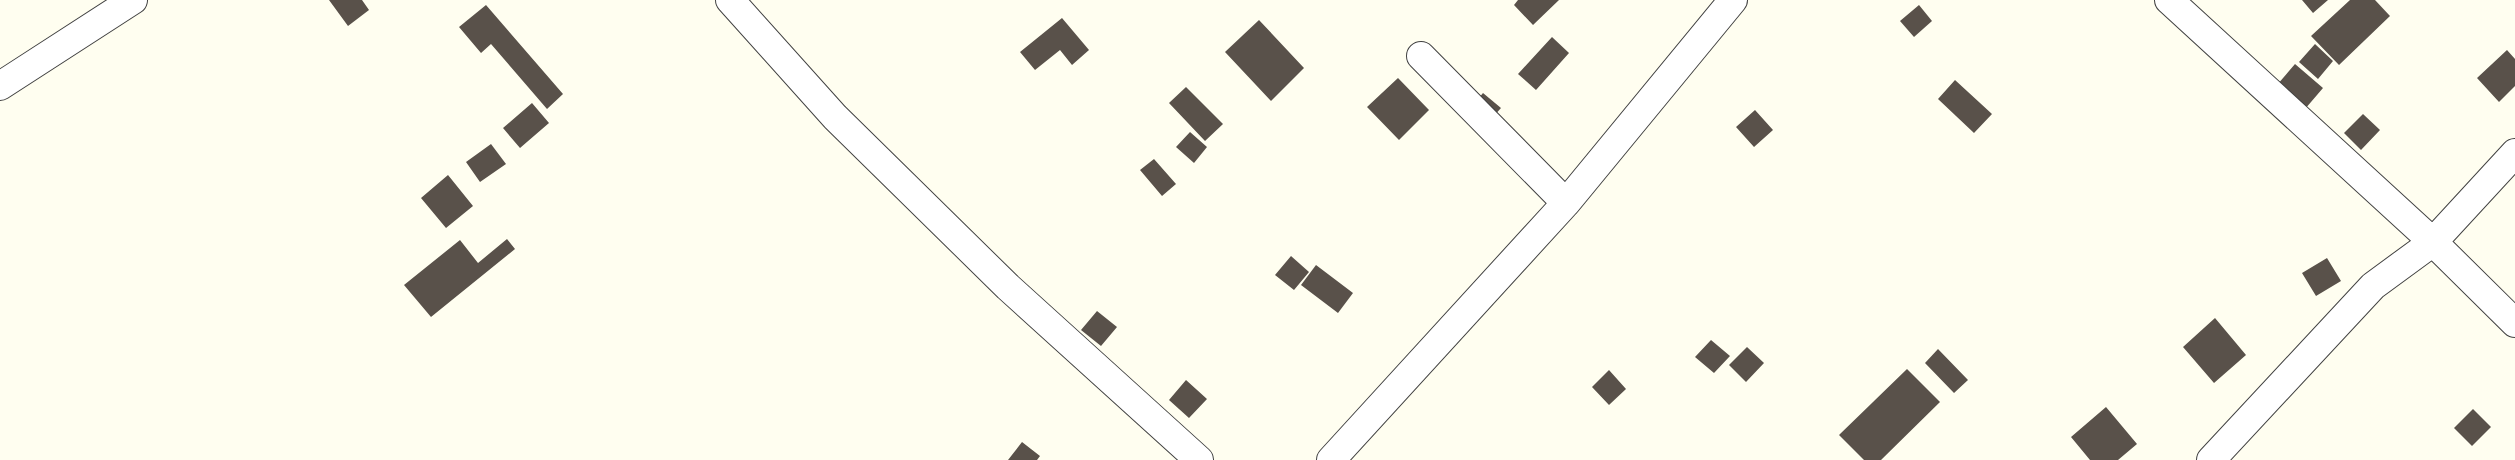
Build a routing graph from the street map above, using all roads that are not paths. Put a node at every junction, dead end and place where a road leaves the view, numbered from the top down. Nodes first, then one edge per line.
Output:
1 (133, 0) edge
2 (730, 0) edge
3 (1733, 0) edge
4 (2169, 0) edge
5 (1421, 56) dead end
6 (0, 86) edge
7 (2515, 153) edge
8 (1566, 203) junction
9 (2433, 242) junction
10 (2515, 323) edge
11 (1199, 460) edge
12 (1331, 460) edge
13 (2211, 460) edge

1 - 6 street
2 - 11 street
3 - 8 street
4 - 9 street
5 - 8 street
7 - 9 street
8 - 12 street
9 - 10 street
9 - 13 street

